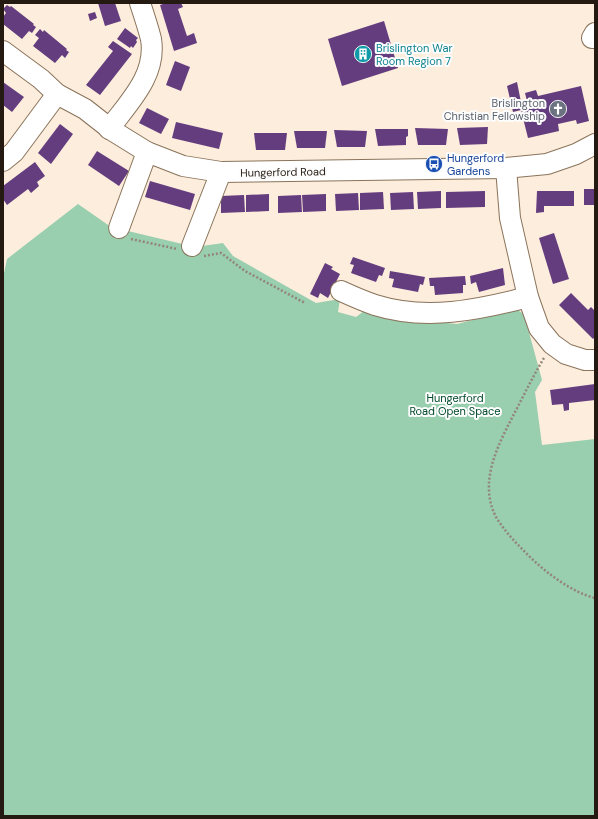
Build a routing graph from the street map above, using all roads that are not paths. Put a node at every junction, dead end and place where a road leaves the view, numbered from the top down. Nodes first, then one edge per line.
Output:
1 (140, 3) edge
2 (3, 51) edge
3 (57, 94) junction
4 (109, 129) junction
5 (595, 144) edge
6 (146, 152) junction
7 (3, 161) edge
8 (506, 168) junction
9 (221, 172) junction
10 (119, 228) road end
11 (191, 250) road end
12 (341, 291) dead end
13 (528, 297) junction
14 (595, 360) edge

1 - 4 street
2 - 3 street, Hungerford Road
3 - 4 street, Hungerford Road
3 - 7 street
4 - 6 street, Hungerford Road
5 - 8 street, Hungerford Road
6 - 9 street, Hungerford Road
6 - 10 street
8 - 9 street, Hungerford Road
8 - 13 street
9 - 11 street
12 - 13 street
13 - 14 street

